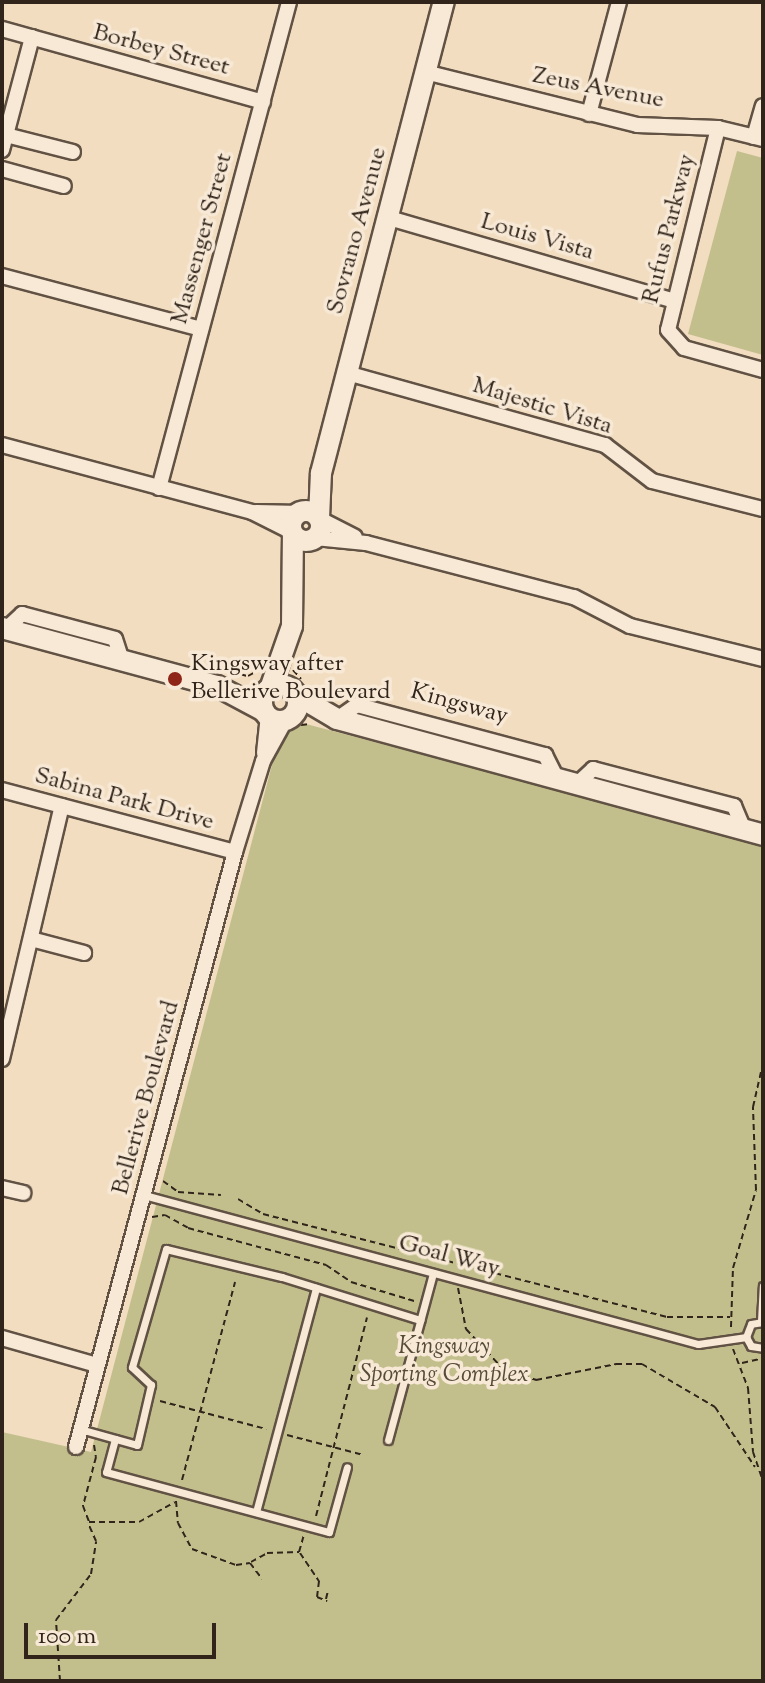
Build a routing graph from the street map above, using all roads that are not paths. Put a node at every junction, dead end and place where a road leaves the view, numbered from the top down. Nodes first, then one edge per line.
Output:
1 (289, 2) edge
2 (444, 2) edge
3 (619, 2) edge
4 (2, 29) edge
5 (32, 37) junction
6 (425, 72) junction
7 (263, 102) junction
8 (763, 106) edge
9 (589, 114) junction
10 (718, 128) junction
11 (6, 135) junction
12 (759, 138) edge
13 (2, 150) edge
14 (73, 152) dead end
15 (2, 169) edge
16 (64, 186) dead end
17 (389, 218) junction
18 (2, 276) edge
19 (672, 300) junction
20 (201, 329) junction
21 (763, 370) edge
22 (347, 373) junction
23 (2, 445) edge
24 (159, 488) junction
25 (763, 509) edge
26 (307, 526) junction
27 (292, 626) junction
28 (4, 629) edge
29 (763, 659) edge
30 (217, 686) junction
31 (269, 688) junction
32 (296, 694) junction
33 (335, 718) junction
34 (283, 721) junction
35 (2, 790) edge
36 (62, 806) junction
37 (753, 832) edge
38 (235, 852) junction
39 (31, 939) junction
40 (84, 953) dead end
41 (2, 1059) edge
42 (2, 1188) edge
43 (23, 1193) dead end
44 (144, 1195) junction
45 (433, 1273) junction
46 (763, 1286) edge
47 (316, 1288) junction
48 (420, 1320) junction
49 (762, 1321) edge
50 (746, 1337) junction
51 (2, 1338) edge
52 (762, 1349) edge
53 (763, 1358) edge
54 (97, 1365) junction
55 (80, 1429) junction
56 (115, 1439) junction
57 (388, 1440) dead end
58 (76, 1447) dead end
59 (347, 1467) dead end
60 (256, 1512) junction

1 - 7 street, Massenger Street
2 - 6 main road, Sovrano Avenue
3 - 9 street
4 - 5 street, Borbey Street
5 - 7 street, Borbey Street
5 - 11 street
6 - 9 street, Zeus Avenue
6 - 17 main road, Sovrano Avenue
7 - 20 street, Massenger Street
8 - 12 street
9 - 10 street, Zeus Avenue
10 - 12 street, Zeus Avenue
10 - 19 street, Rufus Parkway
11 - 13 street
11 - 14 street
15 - 16 street
17 - 19 street, Louis Vista
17 - 22 main road, Sovrano Avenue
18 - 20 street
19 - 21 street, Rufus Parkway
20 - 24 street, Massenger Street
22 - 25 street, Majestic Vista
22 - 26 main road, Sovrano Avenue
23 - 24 street
24 - 26 street
26 - 27 main road, Sovrano Avenue
26 - 29 street
27 - 31 main road, Sovrano Avenue
27 - 32 main road, Sovrano Avenue
28 - 30 main road, Kingsway
30 - 31 main road, Kingsway
30 - 34 main road, Kingsway
31 - 32 main road, Kingsway
31 - 34 main road
32 - 33 main road, Kingsway
32 - 34 main road
33 - 34 main road, Kingsway
33 - 37 main road, Kingsway
34 - 38 street, Bellerive Boulevard
35 - 36 street, Sabina Park Drive
36 - 38 street, Sabina Park Drive
36 - 39 street
38 - 44 street, Bellerive Boulevard
39 - 40 street
39 - 41 street
42 - 43 street
44 - 45 lane, Goal Way
44 - 54 street, Bellerive Boulevard
45 - 48 lane
45 - 50 lane, Goal Way
46 - 49 lane
47 - 48 lane
47 - 56 lane
47 - 60 lane
48 - 57 lane
49 - 50 lane
50 - 52 lane
51 - 54 street
52 - 53 lane
54 - 55 street, Bellerive Boulevard
55 - 56 lane
55 - 58 street, Bellerive Boulevard
56 - 60 lane
59 - 60 lane

